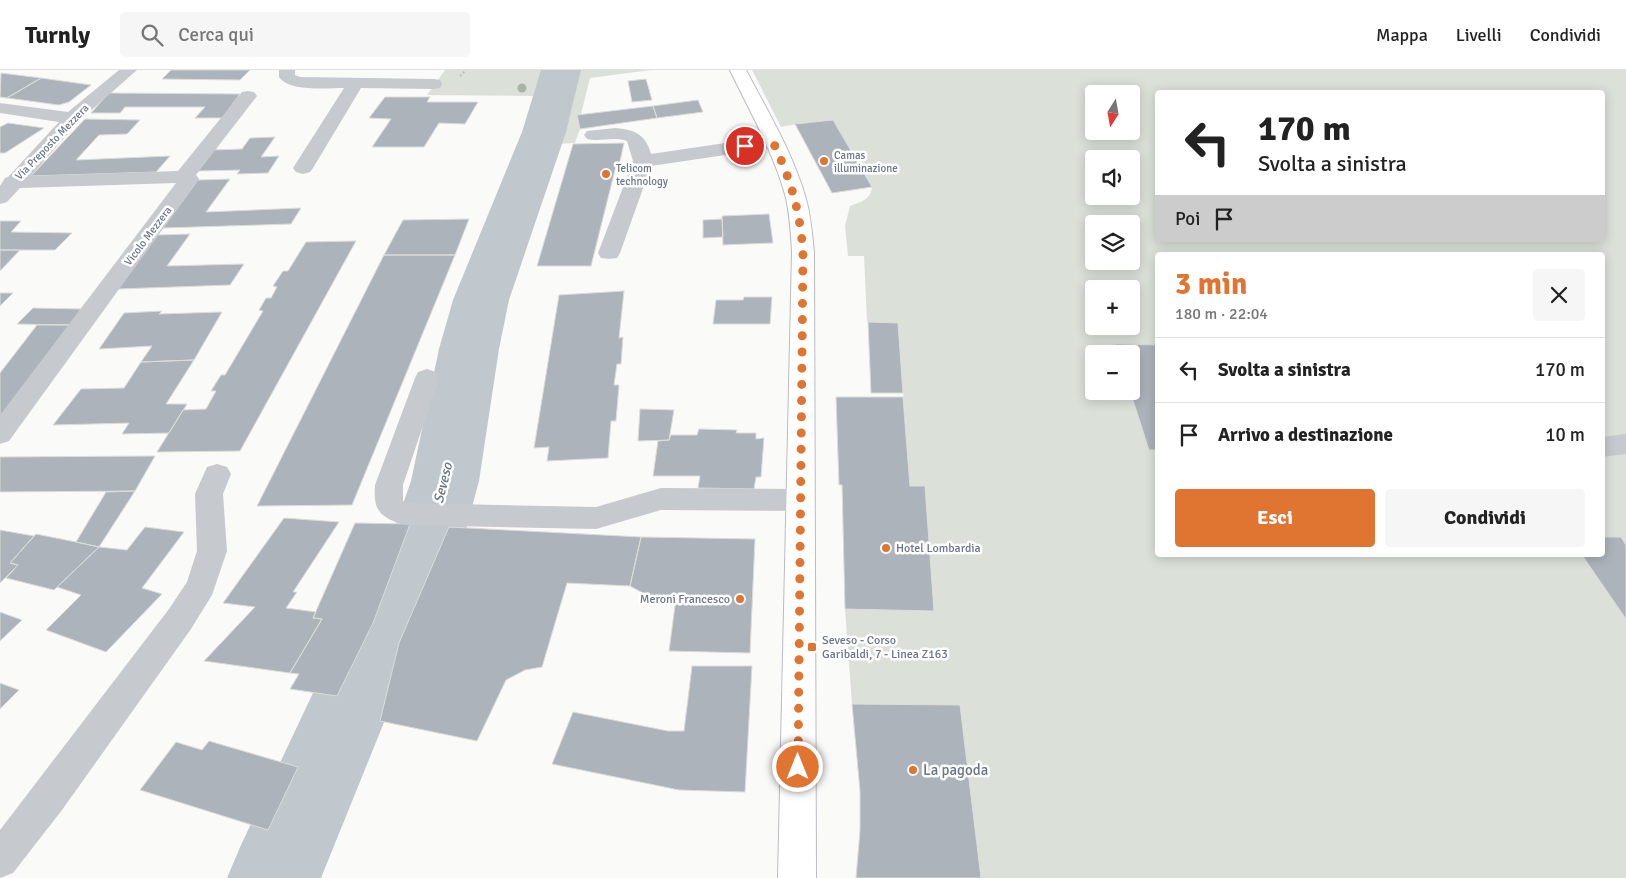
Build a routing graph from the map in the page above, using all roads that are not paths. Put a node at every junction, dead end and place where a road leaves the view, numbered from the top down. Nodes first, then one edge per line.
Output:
1 (129, 70) edge
2 (287, 70) edge
3 (738, 70) edge
4 (356, 83) junction
5 (434, 84) dead end
6 (248, 96) dead end
7 (0, 108) edge
8 (72, 118) junction
9 (593, 136) dead end
10 (773, 142) junction
11 (643, 161) junction
12 (303, 168) dead end
13 (184, 177) junction
14 (6, 190) edge
15 (610, 253) dead end
16 (427, 378) dead end
17 (0, 434) edge
18 (1626, 444) edge
19 (1605, 448) edge
20 (216, 474) dead end
21 (800, 500) junction
22 (0, 860) edge
23 (797, 878) edge

1 - 8 street, Via Preposto Mezzera
2 - 4 street
3 - 10 main road
4 - 5 street
4 - 12 street
6 - 13 street
7 - 8 street
8 - 14 street, Via Preposto Mezzera
9 - 11 street
10 - 11 street
10 - 21 main road
11 - 15 street
13 - 14 street
13 - 17 street, Vicolo Mezzera
16 - 21 street
18 - 19 street
20 - 22 street
21 - 23 main road

